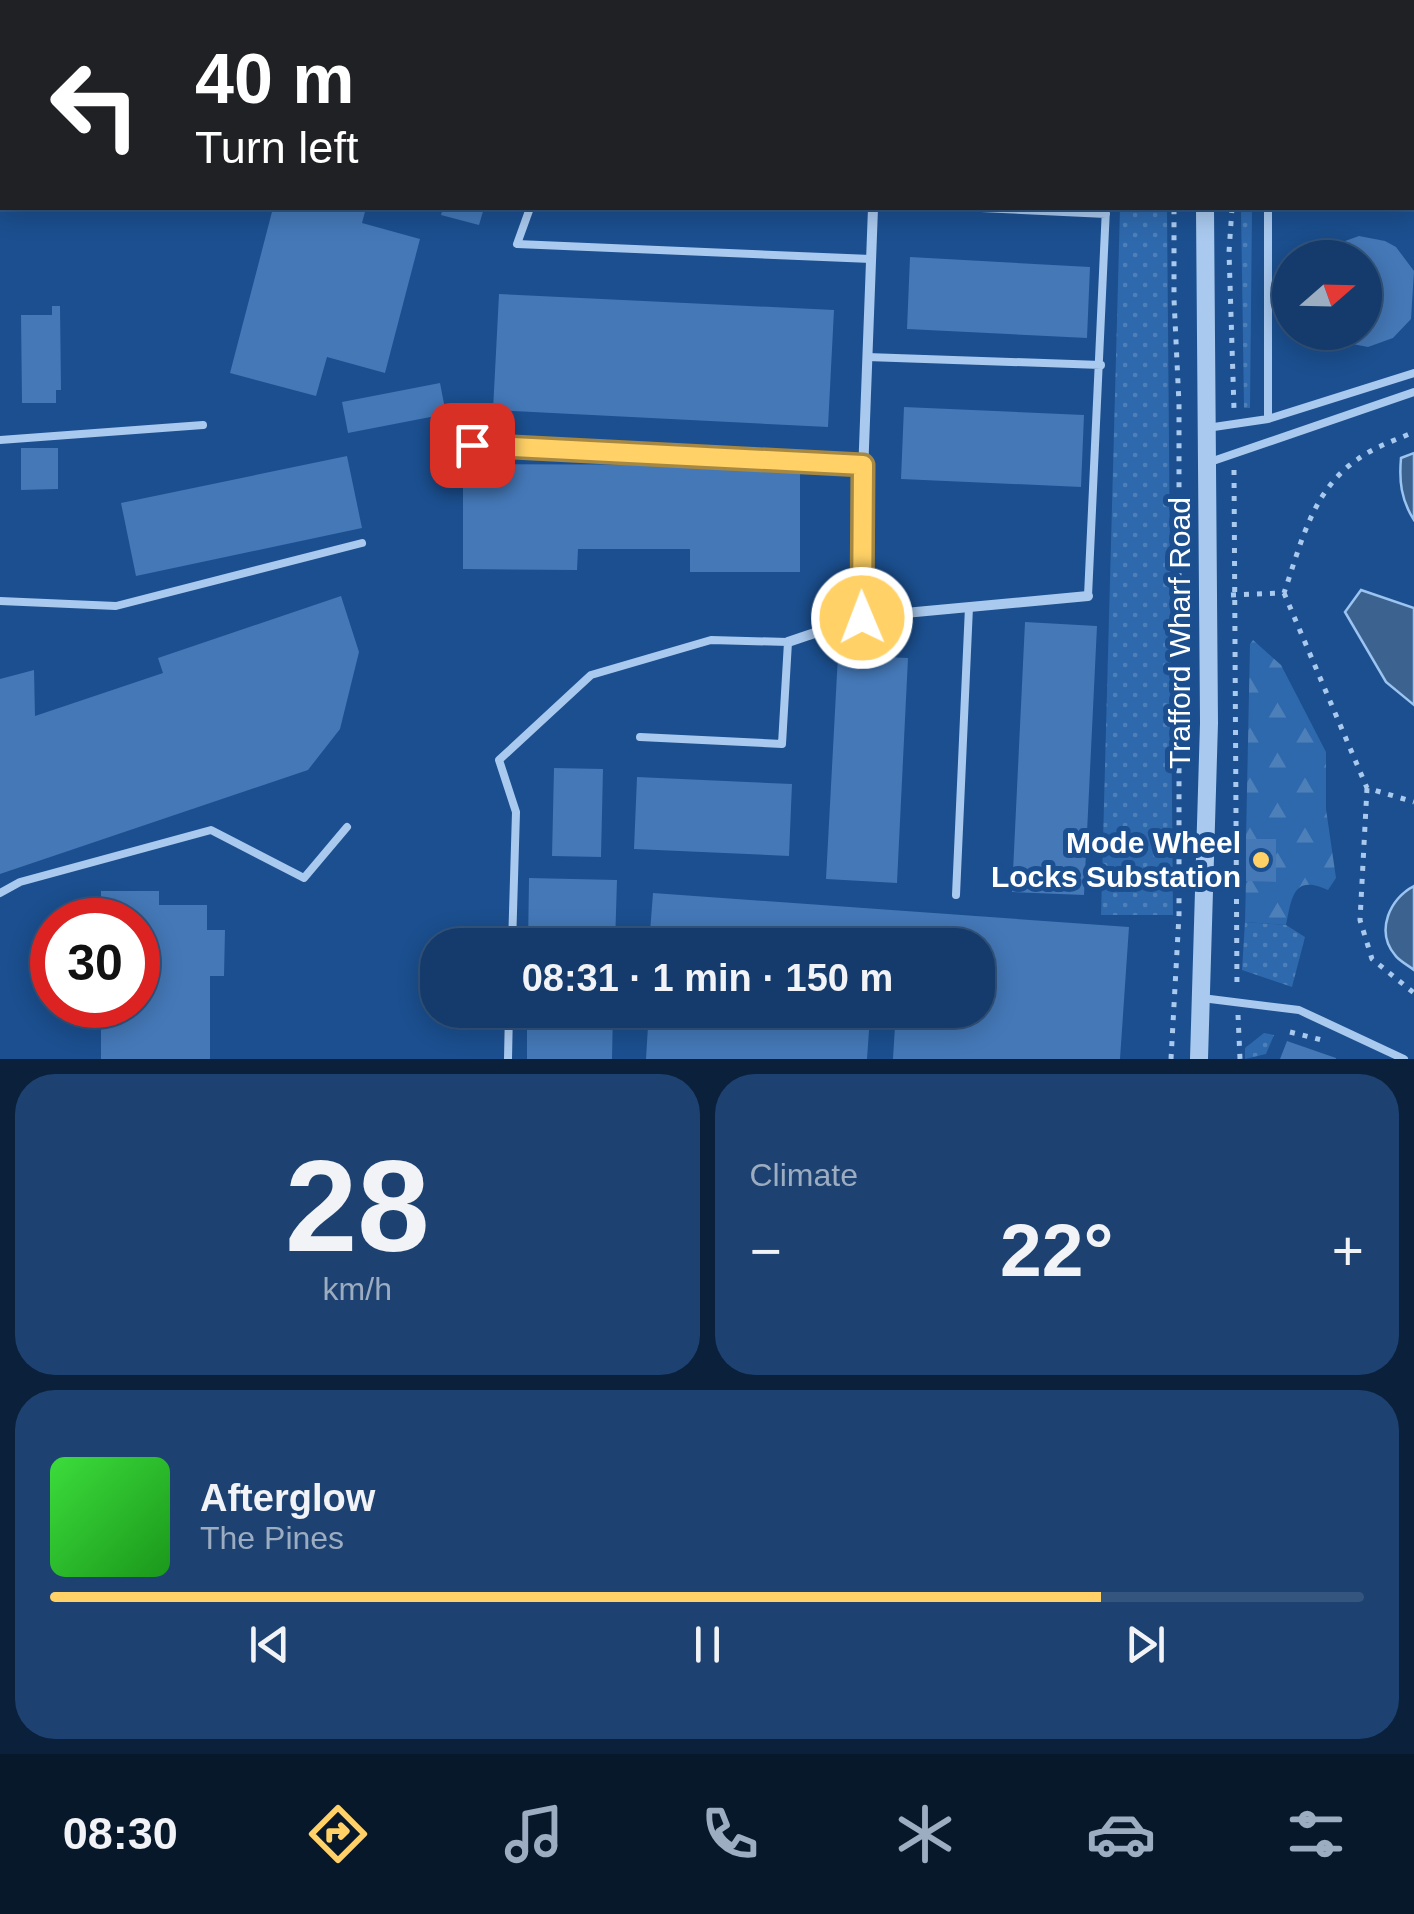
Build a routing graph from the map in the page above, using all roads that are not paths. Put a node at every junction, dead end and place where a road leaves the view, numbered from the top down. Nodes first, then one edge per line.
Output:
1 (529, 210) edge
2 (873, 210) edge
3 (1064, 210) edge
4 (1205, 210) edge
5 (1268, 210) edge
6 (1106, 211) edge
7 (871, 259) junction
8 (867, 357) junction
9 (1100, 365) junction
10 (1414, 373) edge
11 (1414, 392) edge
12 (1268, 418) junction
13 (203, 425) dead end
14 (1207, 428) junction
15 (0, 440) edge
16 (472, 445) dead end
17 (1208, 463) junction
18 (863, 465) junction
19 (362, 543) dead end
20 (1088, 596) joint
21 (0, 601) edge
22 (969, 607) junction
23 (862, 618) junction
24 (788, 642) junction
25 (640, 737) dead end
26 (347, 827) dead end
27 (0, 893) edge
28 (956, 895) dead end
29 (513, 928) edge
30 (1202, 998) junction
31 (509, 1028) edge
32 (508, 1059) edge
33 (1199, 1059) edge
34 (1404, 1059) edge

1 - 7 lane
2 - 7 street
3 - 6 lane
4 - 14 street, Trafford Wharf Road
5 - 12 lane
6 - 9 lane
7 - 8 street
8 - 9 lane
8 - 18 street
9 - 20 lane
10 - 12 lane
11 - 17 lane
12 - 14 lane
13 - 15 lane
14 - 17 street, Trafford Wharf Road
16 - 18 lane
17 - 30 street, Trafford Wharf Road
18 - 23 street
19 - 21 lane
20 - 22 street
22 - 23 street
22 - 28 lane
23 - 24 street
24 - 25 lane
24 - 29 lane
26 - 27 lane
30 - 33 street, Trafford Wharf Road
30 - 34 lane
31 - 32 lane

